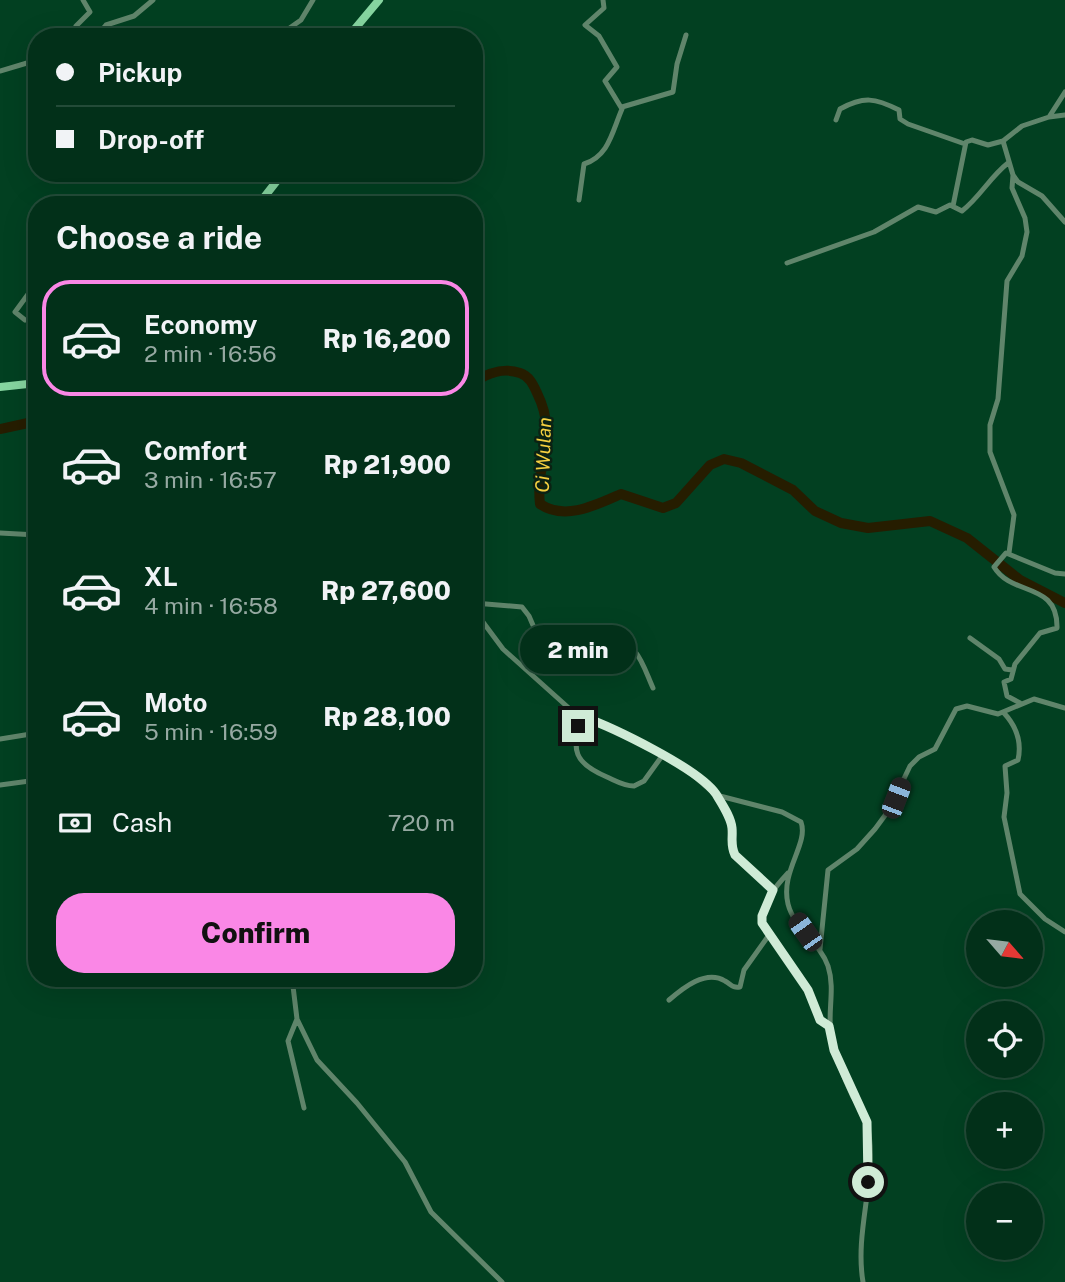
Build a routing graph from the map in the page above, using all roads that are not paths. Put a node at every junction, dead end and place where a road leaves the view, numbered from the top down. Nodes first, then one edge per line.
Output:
1 (83, 0) edge
2 (153, 0) edge
3 (313, 0) edge
4 (379, 0) edge
5 (603, 0) edge
6 (78, 28) edge
7 (104, 28) edge
8 (290, 28) edge
9 (356, 28) edge
10 (686, 35) dead end
11 (28, 63) edge
12 (0, 71) edge
13 (1065, 92) edge
14 (622, 107) junction
15 (1065, 115) edge
16 (1049, 117) junction
17 (836, 120) dead end
18 (1003, 141) junction
19 (965, 144) junction
20 (1009, 163) junction
21 (1013, 175) junction
22 (276, 182) edge
23 (265, 196) edge
24 (579, 200) dead end
25 (953, 206) junction
26 (1065, 222) edge
27 (787, 263) dead end
28 (28, 294) edge
29 (24, 320) dead end
30 (28, 384) edge
31 (0, 387) edge
32 (0, 533) edge
33 (28, 535) edge
34 (1005, 553) junction
35 (1065, 574) edge
36 (483, 604) edge
37 (483, 622) edge
38 (970, 638) dead end
39 (1012, 670) junction
40 (653, 688) dead end
41 (1020, 703) junction
42 (1065, 708) edge
43 (1003, 713) junction
44 (581, 716) junction
45 (28, 734) edge
46 (0, 739) edge
47 (662, 756) junction
48 (28, 781) edge
49 (0, 786) edge
50 (716, 795) junction
51 (788, 873) junction
52 (773, 890) junction
53 (1065, 932) edge
54 (769, 935) junction
55 (820, 949) junction
56 (293, 987) edge
57 (669, 1000) dead end
58 (297, 1019) junction
59 (829, 1026) junction
60 (304, 1108) dead end
61 (502, 1282) edge
62 (863, 1282) edge

1 - 6 street
2 - 7 street
3 - 8 street
4 - 9 main road
5 - 14 street
10 - 14 street
11 - 12 street
13 - 16 street
14 - 24 street
15 - 16 street
16 - 18 street
17 - 19 street
18 - 19 street
18 - 20 street
19 - 25 street
20 - 21 street
20 - 25 street
21 - 26 street
21 - 34 street
22 - 23 main road
25 - 27 street
28 - 29 street
30 - 31 main road
32 - 33 street
34 - 35 street
34 - 39 street
36 - 40 street
37 - 44 street
38 - 39 street
39 - 41 street
41 - 42 street
41 - 43 street
43 - 53 street
43 - 55 street
44 - 47 street
44 - 47 street
45 - 46 street
47 - 50 street
48 - 49 street
50 - 51 street
50 - 52 street
51 - 52 street
51 - 55 street
52 - 54 street
54 - 57 street
54 - 59 street
55 - 59 street
56 - 58 street
58 - 60 street
58 - 61 street
59 - 62 street

